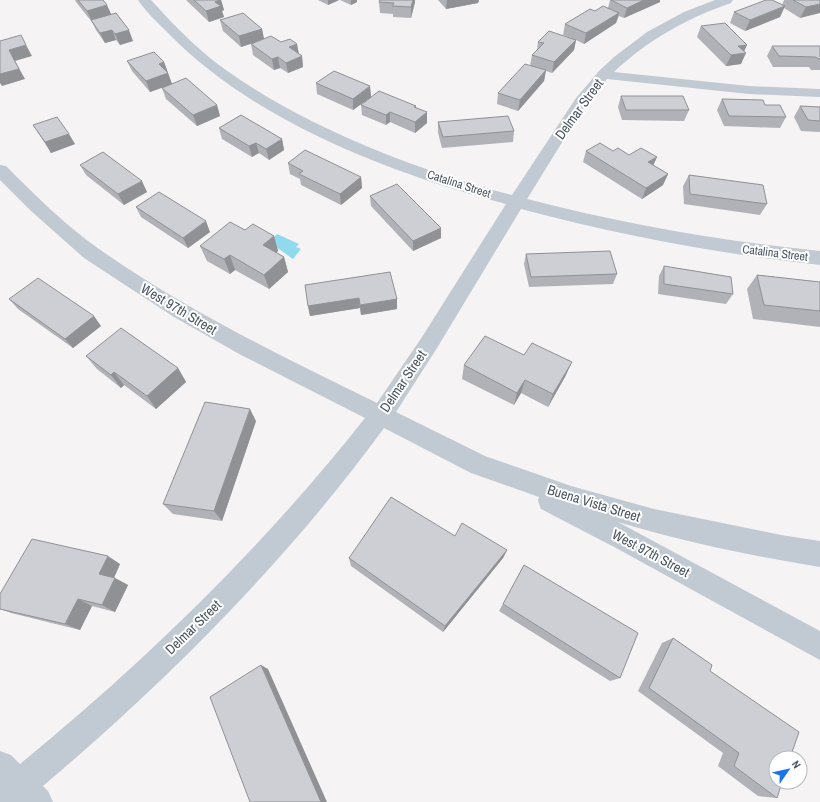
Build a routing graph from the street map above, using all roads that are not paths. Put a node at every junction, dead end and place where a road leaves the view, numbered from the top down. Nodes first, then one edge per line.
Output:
1 (144, 0) edge
2 (727, 0) edge
3 (604, 75) junction
4 (820, 93) edge
5 (0, 170) edge
6 (516, 202) junction
7 (820, 258) edge
8 (380, 416) junction
9 (479, 465) junction
10 (820, 554) edge
11 (820, 646) edge
12 (14, 788) edge

1 - 6 street, Catalina Street
2 - 3 street
3 - 4 street, Delmar Street
3 - 6 street, Delmar Street
5 - 8 street, West 97th Street
6 - 7 street, Catalina Street
6 - 8 street, Delmar Street
8 - 9 street, Buena Vista Street
8 - 12 street, Delmar Street
9 - 10 street, Buena Vista Street
9 - 11 street, West 97th Street

